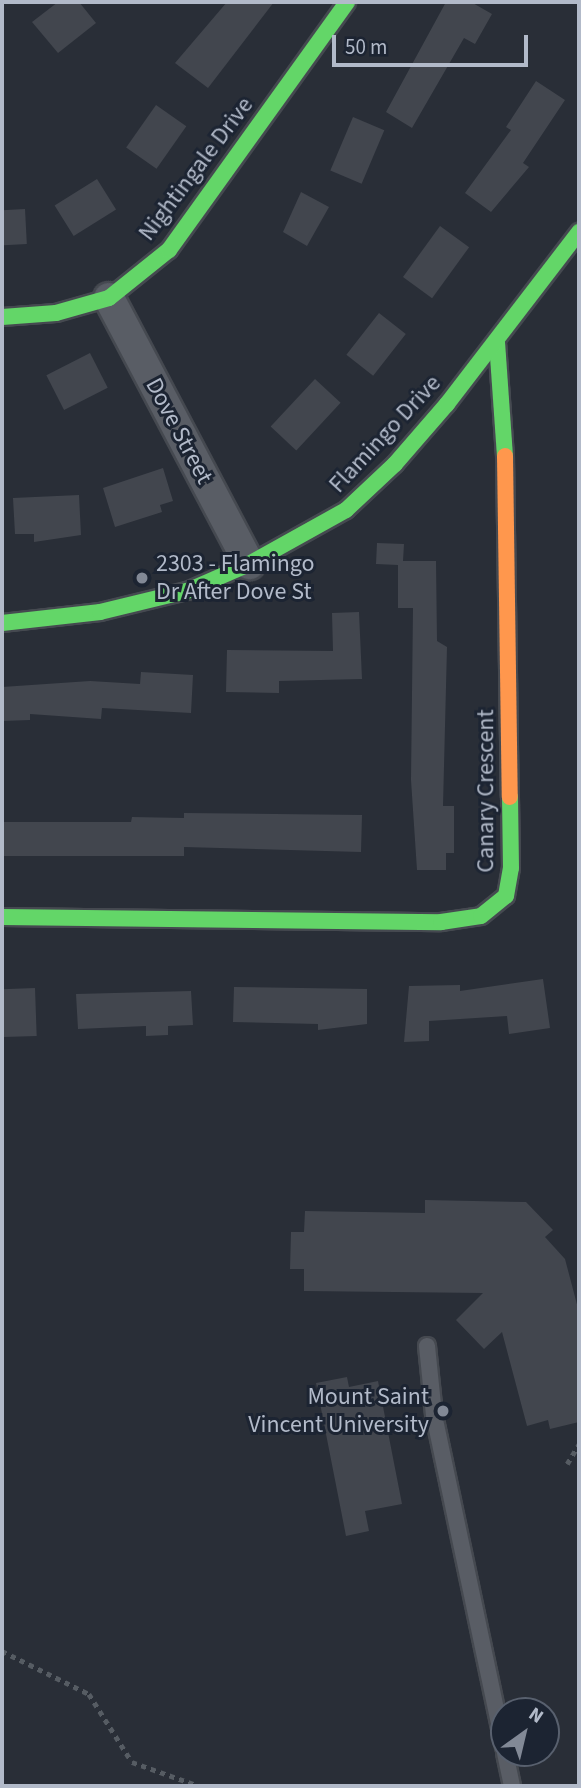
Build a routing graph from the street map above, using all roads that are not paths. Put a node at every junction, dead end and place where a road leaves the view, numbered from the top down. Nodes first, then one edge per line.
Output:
1 (347, 2) edge
2 (579, 232) edge
3 (109, 298) junction
4 (2, 317) edge
5 (497, 342) junction
6 (249, 564) junction
7 (2, 623) edge
8 (2, 917) edge
9 (427, 1346) dead end
10 (494, 1697) edge
11 (508, 1767) edge
12 (512, 1786) edge

1 - 3 street, Nightingale Drive
2 - 5 street, Flamingo Drive
3 - 4 street, Nightingale Drive
3 - 6 street, Dove Street
5 - 6 street, Flamingo Drive
5 - 8 street, Canary Crescent
6 - 7 street, Flamingo Drive
9 - 10 lane
11 - 12 lane

